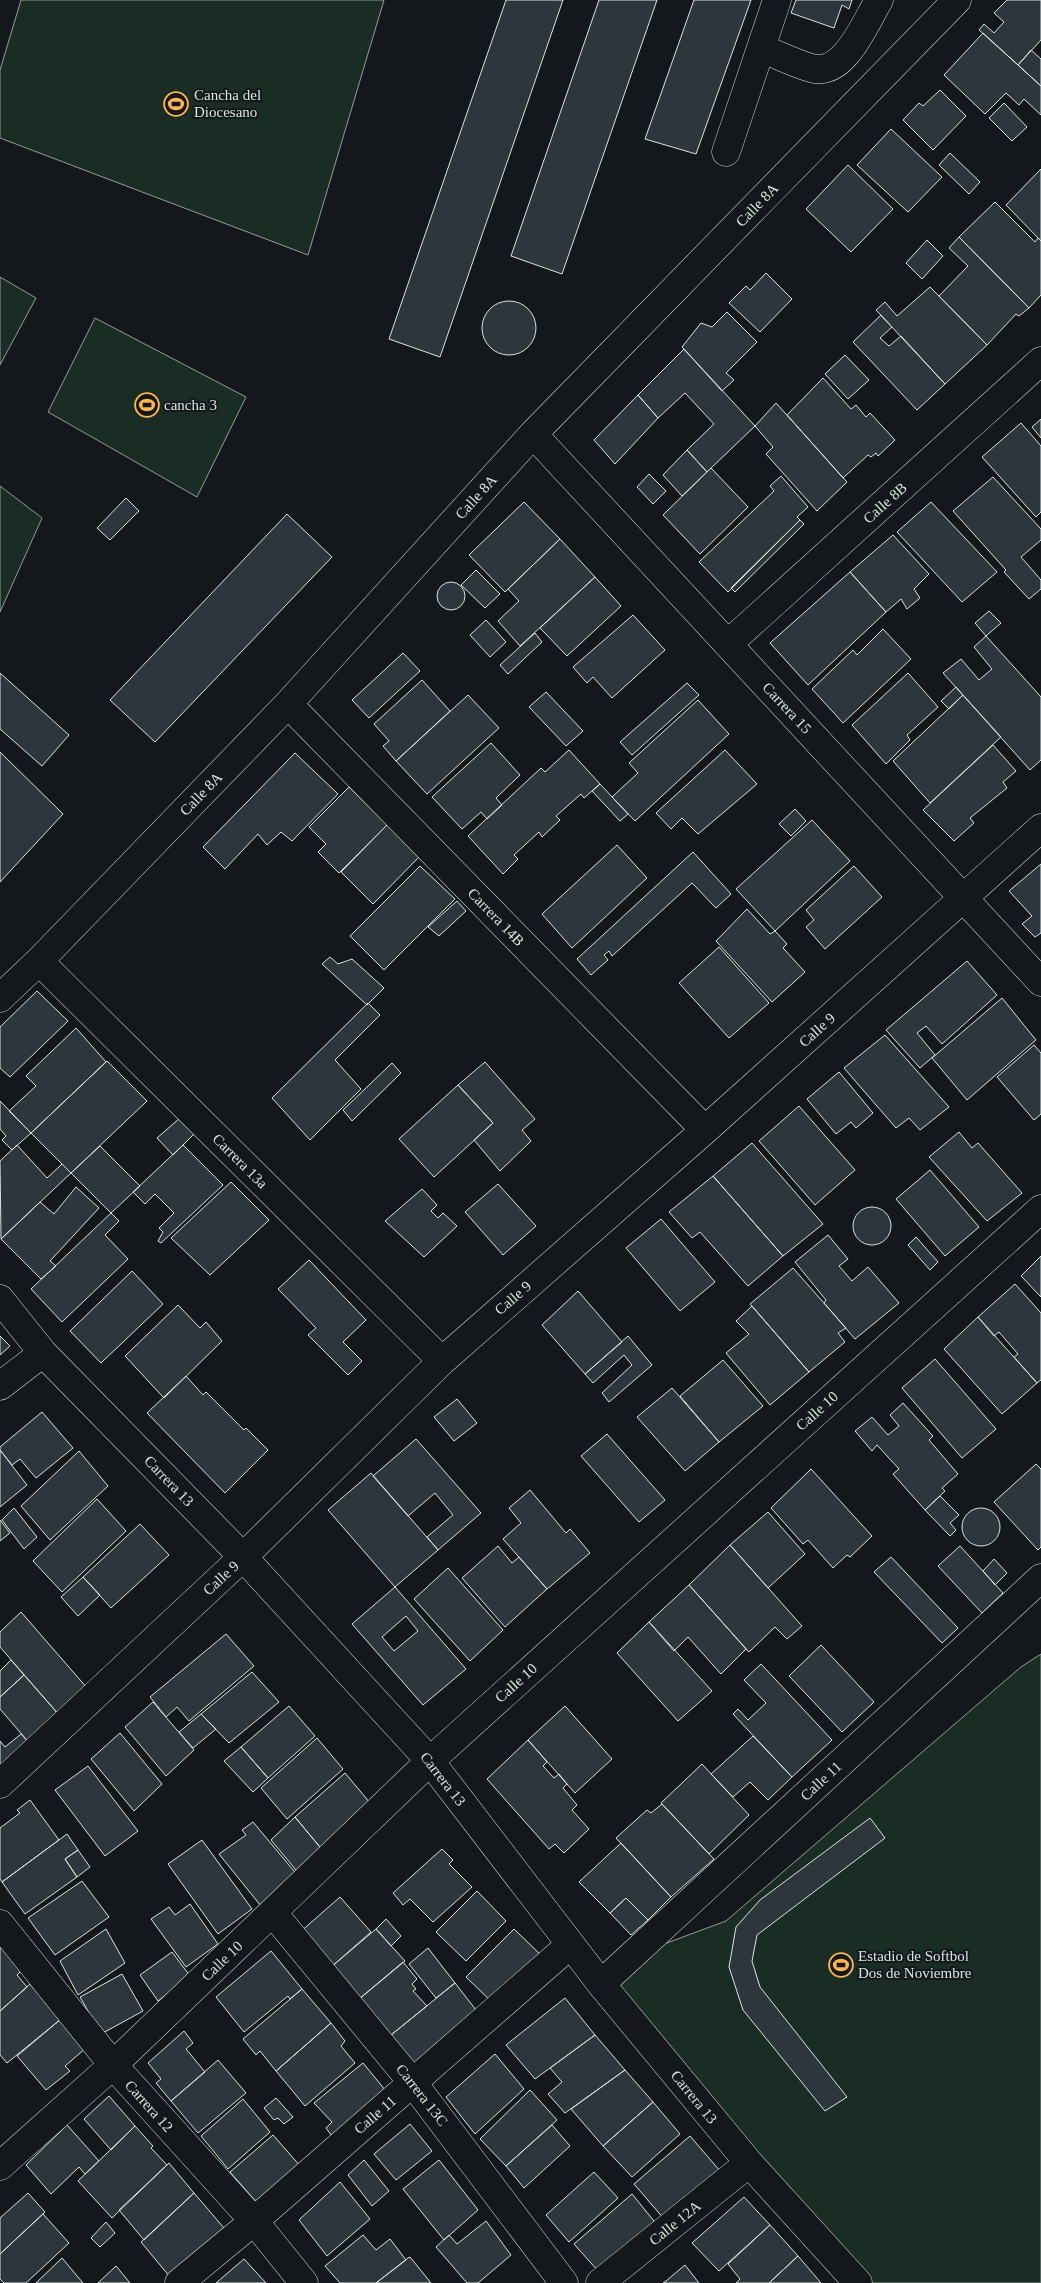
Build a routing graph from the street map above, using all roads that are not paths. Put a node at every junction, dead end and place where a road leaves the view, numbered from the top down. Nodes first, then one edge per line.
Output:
1 (778, 0) edge
2 (879, 0) edge
3 (956, 0) edge
4 (761, 48) junction
5 (726, 152) dead end
6 (1041, 361) edge
7 (533, 434) junction
8 (728, 644) junction
9 (288, 704) junction
10 (1041, 828) edge
11 (964, 899) junction
12 (39, 961) junction
13 (1041, 982) edge
14 (0, 998) edge
15 (705, 1130) junction
16 (1041, 1209) edge
17 (0, 1299) edge
18 (43, 1353) junction
19 (442, 1361) junction
20 (0, 1386) edge
21 (243, 1557) junction
22 (1039, 1584) edge
23 (430, 1760) junction
24 (0, 1784) edge
25 (273, 1913) junction
26 (0, 1924) edge
27 (570, 1945) junction
28 (601, 1984) junction
29 (113, 2065) junction
30 (413, 2083) junction
31 (749, 2164) junction
32 (0, 2166) edge
33 (254, 2221) junction
34 (179, 2283) edge
35 (304, 2283) edge
36 (564, 2283) edge
37 (600, 2283) edge
38 (858, 2283) edge

1 - 4 street
2 - 4 street
3 - 7 street, Calle 8A
4 - 5 street
6 - 8 street, Calle 8B
7 - 8 street, Carrera 15
7 - 9 street, Calle 8A
8 - 11 street, Carrera 15
9 - 12 street, Calle 8A
9 - 15 street, Carrera 14B
10 - 11 street, Calle 9
11 - 13 street, Carrera 15
11 - 15 street, Calle 9
12 - 14 street, Calle 8A
12 - 19 street, Carrera 13a
15 - 19 street, Calle 9
16 - 23 street, Calle 10
17 - 18 street, Carrera 13
18 - 20 street
18 - 21 street, Carrera 13
19 - 21 street, Calle 9
21 - 23 street, Carrera 13
21 - 24 street, Calle 9
22 - 28 street, Calle 11
23 - 25 street, Calle 10
23 - 27 street, Carrera 13
25 - 29 street, Calle 10
25 - 30 street, Carrera 13C
26 - 29 street, Carrera 12
27 - 28 street, Carrera 13
27 - 30 street, Calle 11
28 - 31 street, Carrera 13
29 - 32 street, Calle 10
29 - 33 street, Carrera 12
30 - 33 street, Calle 11
30 - 36 street, Carrera 13C
31 - 37 street, Calle 12A
31 - 38 street, Carrera 13
33 - 34 street, Calle 11
33 - 35 street, Carrera 12

